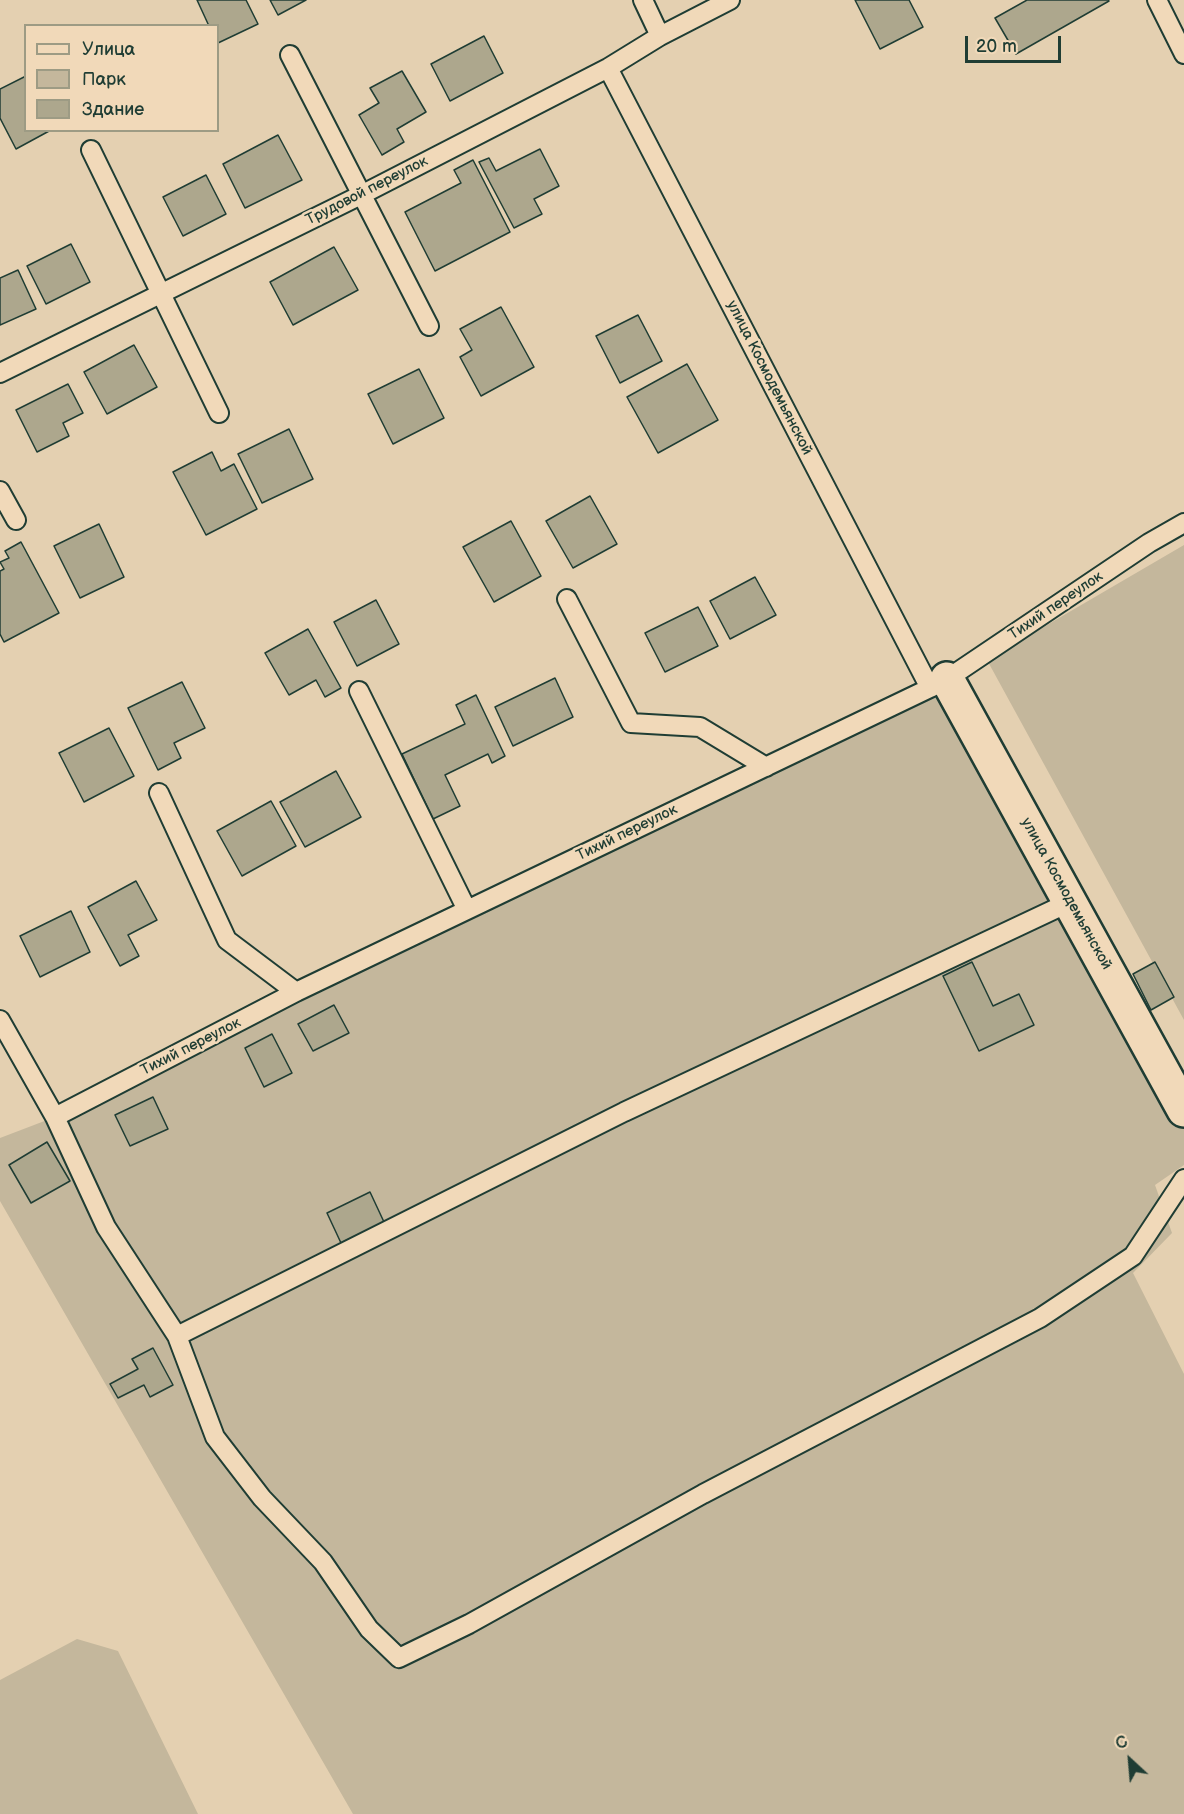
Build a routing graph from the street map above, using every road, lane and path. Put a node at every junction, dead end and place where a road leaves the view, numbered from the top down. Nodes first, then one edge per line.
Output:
1 (642, 0) edge
2 (730, 0) edge
3 (1157, 0) edge
4 (660, 36) junction
5 (1184, 54) edge
6 (290, 55) dead end
7 (608, 68) junction
8 (91, 150) dead end
9 (361, 195) junction
10 (159, 294) junction
11 (429, 326) dead end
12 (0, 373) edge
13 (219, 413) dead end
14 (0, 491) edge
15 (16, 520) dead end
16 (1184, 523) edge
17 (567, 599) dead end
18 (939, 684) junction
19 (359, 691) dead end
20 (766, 767) junction
21 (159, 793) dead end
22 (1070, 902) junction
23 (466, 910) junction
24 (296, 992) junction
25 (0, 1020) edge
26 (1184, 1110) edge
27 (55, 1117) junction
28 (1184, 1179) edge
29 (177, 1336) junction

1 - 4 lane
2 - 4 lane, Трудовой переулок
3 - 5 lane
4 - 7 lane, Трудовой переулок
6 - 9 lane
7 - 9 lane, Трудовой переулок
7 - 18 lane, улица Космодемьянской
8 - 10 lane
9 - 10 lane, Трудовой переулок
9 - 11 lane
10 - 12 lane, Трудовой переулок
10 - 13 lane
14 - 15 lane
16 - 18 lane, Тихий переулок
17 - 20 lane
18 - 20 lane, Тихий переулок
18 - 22 street, улица Космодемьянской
19 - 23 lane
20 - 23 lane, Тихий переулок
21 - 24 lane
22 - 26 street, улица Космодемьянской
22 - 29 lane
23 - 24 lane, Тихий переулок
24 - 27 lane, Тихий переулок
25 - 27 lane
27 - 29 lane
28 - 29 lane

